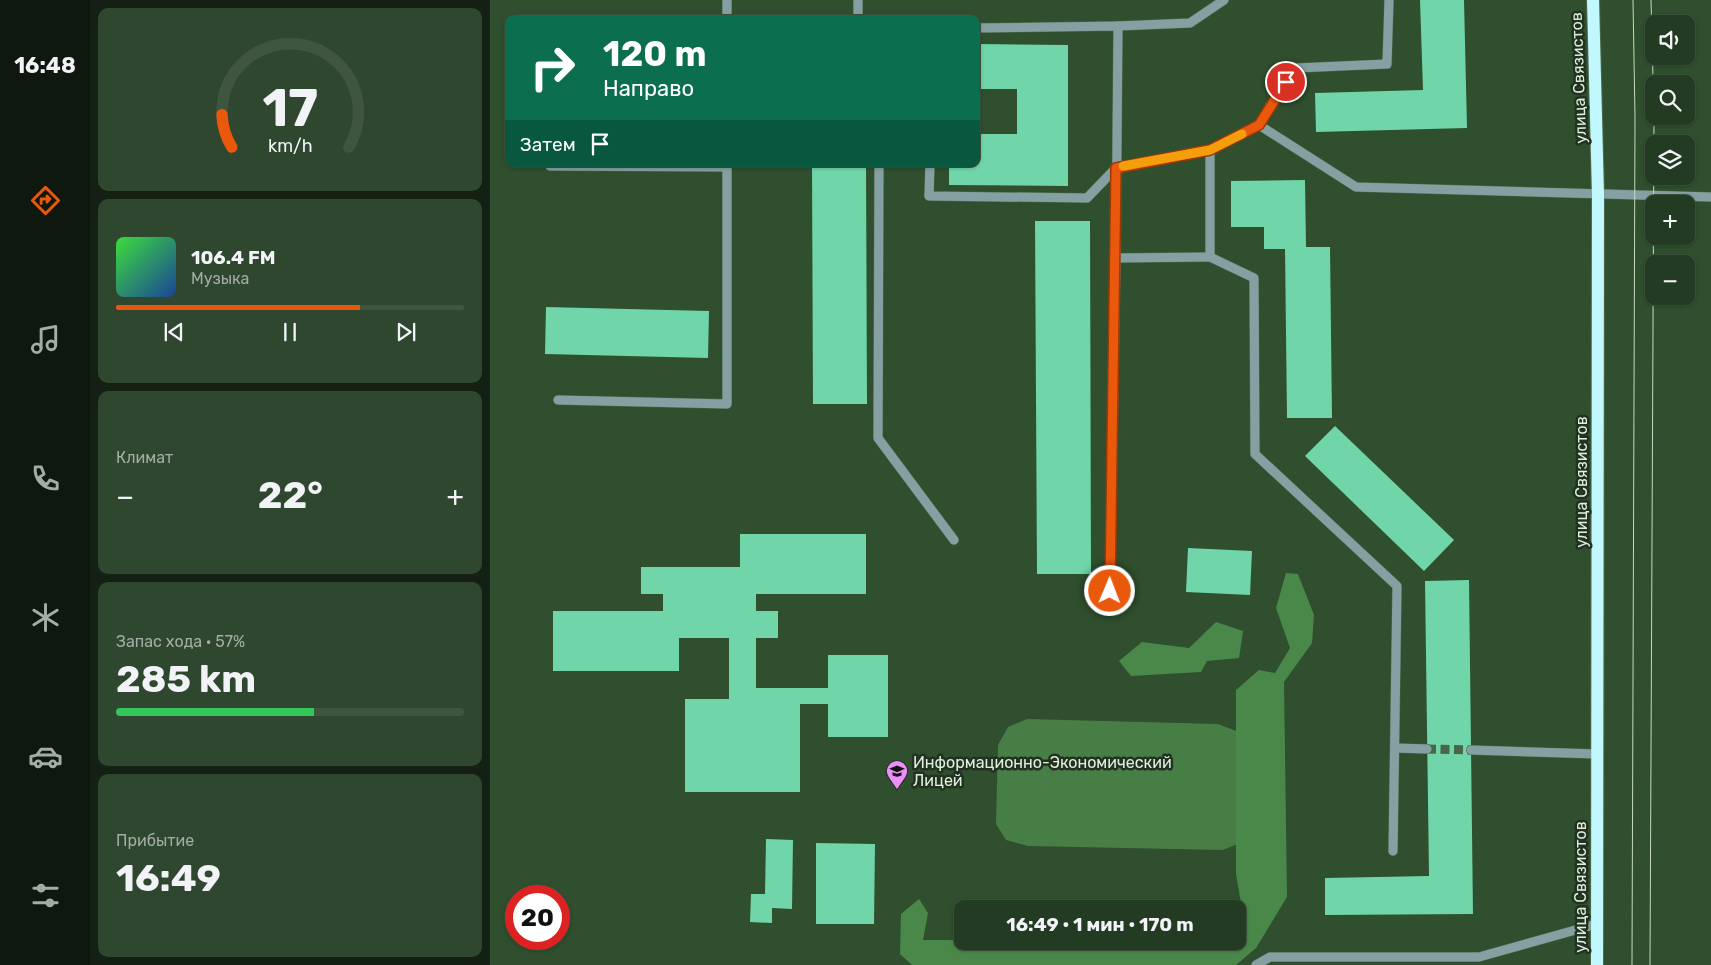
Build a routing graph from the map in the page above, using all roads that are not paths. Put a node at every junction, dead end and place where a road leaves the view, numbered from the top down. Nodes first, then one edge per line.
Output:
1 (727, 0) edge
2 (858, 0) edge
3 (1224, 0) edge
4 (1389, 0) edge
5 (1592, 0) edge
6 (727, 15) edge
7 (858, 15) edge
8 (1118, 26) junction
9 (980, 28) edge
10 (1259, 125) junction
11 (1210, 150) junction
12 (727, 167) edge
13 (879, 167) edge
14 (930, 167) edge
15 (1116, 168) junction
16 (1598, 195) junction
17 (1711, 197) edge
18 (1210, 257) junction
19 (1116, 258) junction
20 (558, 400) dead end
21 (954, 540) dead end
22 (1110, 591) dead end
23 (1395, 748) junction
24 (1427, 749) tunnel mouth
25 (1471, 750) tunnel mouth
26 (1597, 754) junction
27 (1393, 851) dead end
28 (1596, 924) junction
29 (1256, 965) edge
30 (1597, 965) edge

1 - 6 lane
2 - 7 lane
3 - 8 lane
4 - 10 lane
5 - 16 main road, улица Связистов
8 - 9 lane
8 - 15 lane
10 - 11 lane
10 - 16 lane
11 - 15 lane
11 - 18 lane
12 - 20 lane
13 - 21 lane
14 - 15 lane
15 - 19 lane
16 - 17 lane
16 - 26 main road, улица Связистов
18 - 19 lane
18 - 23 lane
19 - 22 lane
23 - 24 lane
23 - 27 lane
25 - 26 lane
26 - 28 main road, улица Связистов
28 - 29 lane
28 - 30 main road, улица Связистов

